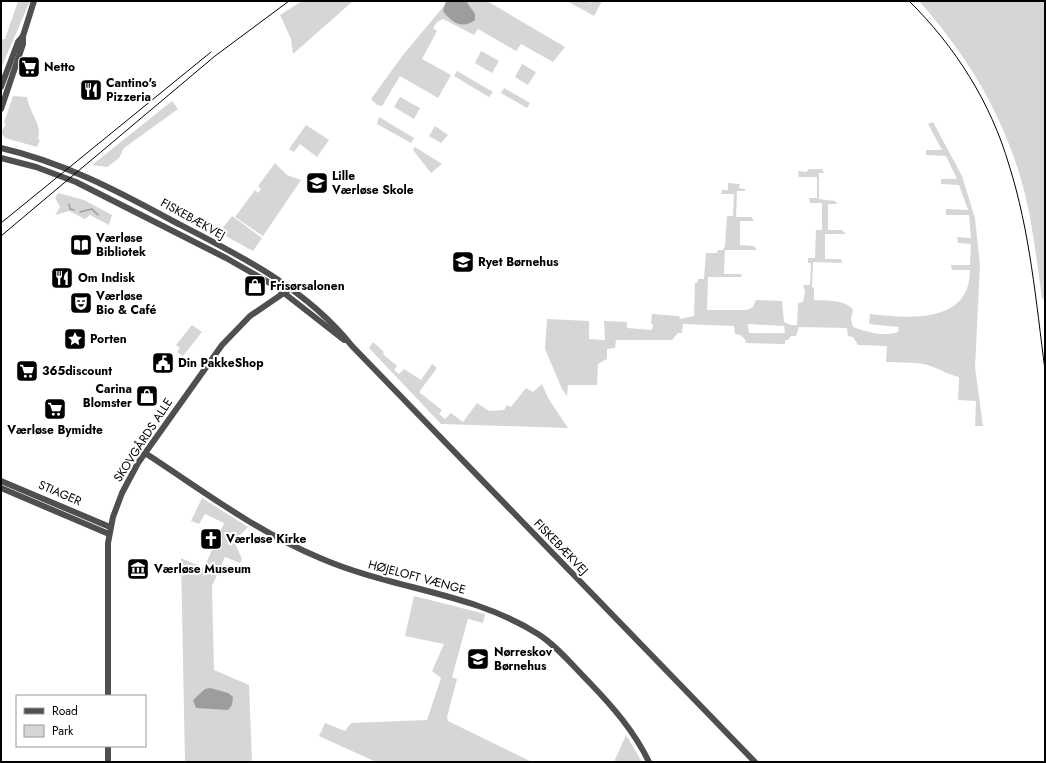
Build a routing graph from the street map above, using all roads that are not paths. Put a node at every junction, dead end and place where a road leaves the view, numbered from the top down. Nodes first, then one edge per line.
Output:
1 (34, 1) edge
2 (23, 36) junction
3 (1, 87) edge
4 (1, 109) edge
5 (1, 148) edge
6 (1, 158) edge
7 (291, 288) junction
8 (282, 292) junction
9 (352, 346) junction
10 (145, 453) junction
11 (1, 481) edge
12 (1, 488) edge
13 (110, 530) junction
14 (108, 695) edge
15 (108, 747) edge
16 (108, 762) edge
17 (649, 762) edge
18 (755, 762) edge

1 - 2 street
2 - 3 street
2 - 4 street
5 - 7 street, FISKEBÆKVEJ
6 - 8 street, FISKEBÆKVEJ
7 - 8 street, SKOVGÅRDS ALLE
7 - 9 street, FISKEBÆKVEJ
8 - 9 street, FISKEBÆKVEJ
8 - 10 street, SKOVGÅRDS ALLE
9 - 18 street, FISKEBÆKVEJ
10 - 13 street, SKOVGÅRDS ALLE
10 - 17 street, HØJELOFT VÆNGE
11 - 13 street, STIAGER
12 - 13 street, STIAGER
13 - 14 street, SKOVGÅRDS ALLE
15 - 16 street

